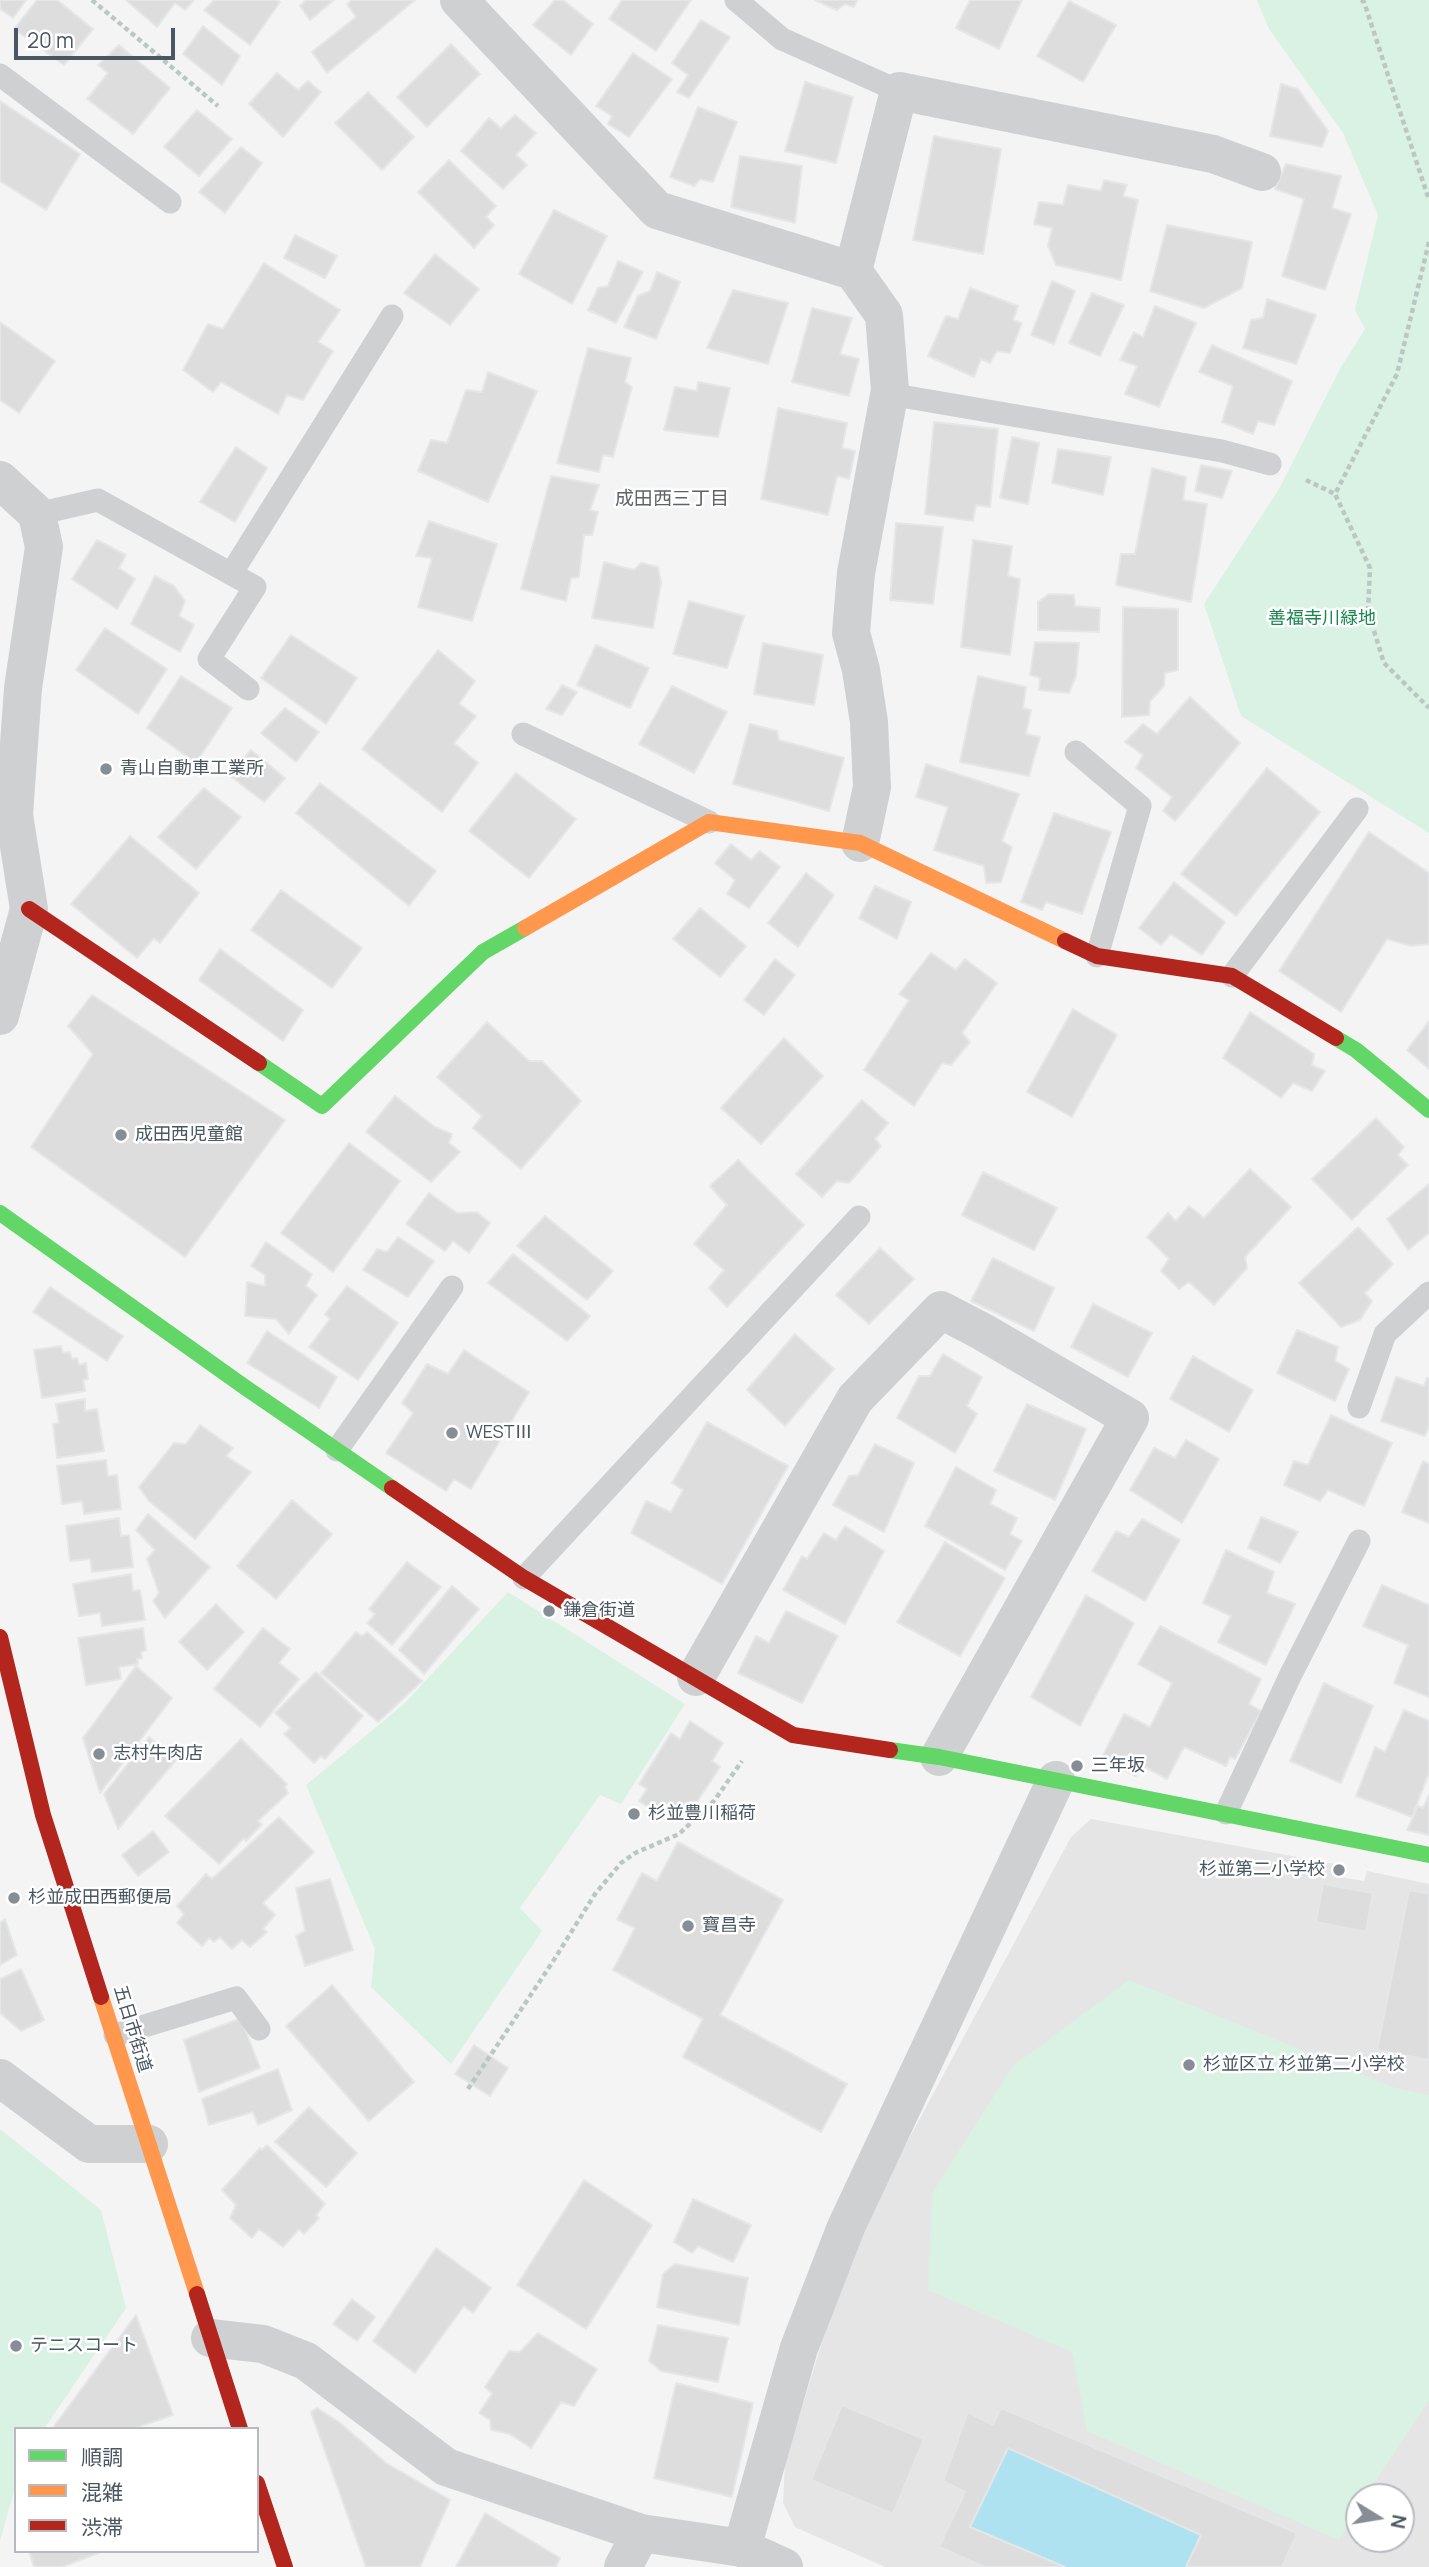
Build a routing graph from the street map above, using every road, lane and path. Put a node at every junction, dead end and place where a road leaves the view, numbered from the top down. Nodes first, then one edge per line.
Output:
1 (92, 0) edge
2 (459, 0) edge
3 (736, 0) edge
4 (1361, 0) edge
5 (0, 75) edge
6 (899, 91) junction
7 (218, 106) dead end
8 (1262, 172) dead end
9 (1429, 201) edge
10 (170, 202) dead end
11 (1429, 242) edge
12 (853, 271) junction
13 (392, 316) dead end
14 (889, 394) junction
15 (1270, 464) dead end
16 (0, 480) edge
17 (37, 514) junction
18 (230, 574) junction
19 (248, 689) dead end
20 (1429, 708) edge
21 (523, 734) dead end
22 (1076, 752) dead end
23 (1357, 809) dead end
24 (709, 822) junction
25 (860, 843) junction
26 (29, 909) junction
27 (1097, 956) junction
28 (1232, 976) junction
29 (0, 1016) edge
30 (1429, 1110) edge
31 (0, 1213) edge
32 (859, 1217) dead end
33 (452, 1287) dead end
34 (1429, 1293) edge
35 (1359, 1406) dead end
36 (337, 1450) junction
37 (1359, 1541) dead end
38 (524, 1578) junction
39 (0, 1637) edge
40 (696, 1677) junction
41 (748, 1751) dead end
42 (939, 1757) junction
43 (1056, 1780) junction
44 (1226, 1814) junction
45 (1429, 1855) edge
46 (259, 2029) dead end
47 (115, 2035) junction
48 (0, 2078) edge
49 (468, 2089) dead end
50 (149, 2144) junction
51 (210, 2338) junction
52 (239, 2427) edge
53 (259, 2489) edge
54 (641, 2533) junction
55 (742, 2548) junction
56 (285, 2567) edge
57 (623, 2567) edge
58 (785, 2567) edge

1 - 7 path
2 - 12 street
3 - 6 lane
4 - 9 path
5 - 10 lane
6 - 8 street
6 - 12 street
11 - 20 path
12 - 14 street
13 - 18 lane
14 - 15 lane
14 - 25 street
16 - 17 street
17 - 18 lane
17 - 26 street
18 - 19 lane
21 - 24 lane
22 - 27 lane
23 - 28 lane
24 - 25 street
24 - 26 street
25 - 27 street
26 - 29 street
27 - 28 street
28 - 30 street
31 - 36 street
32 - 38 lane
33 - 36 lane
34 - 35 lane
36 - 38 street
37 - 44 lane
38 - 40 street
39 - 47 street, 五日市街道
40 - 42 street
40 - 42 street
41 - 49 path
42 - 43 street
43 - 44 street
43 - 55 street
44 - 45 street
46 - 47 lane
47 - 50 street, 五日市街道
48 - 50 street
50 - 51 street, 五日市街道
51 - 52 street, 五日市街道
51 - 54 street
53 - 56 street
54 - 55 street
54 - 57 street
55 - 58 street

